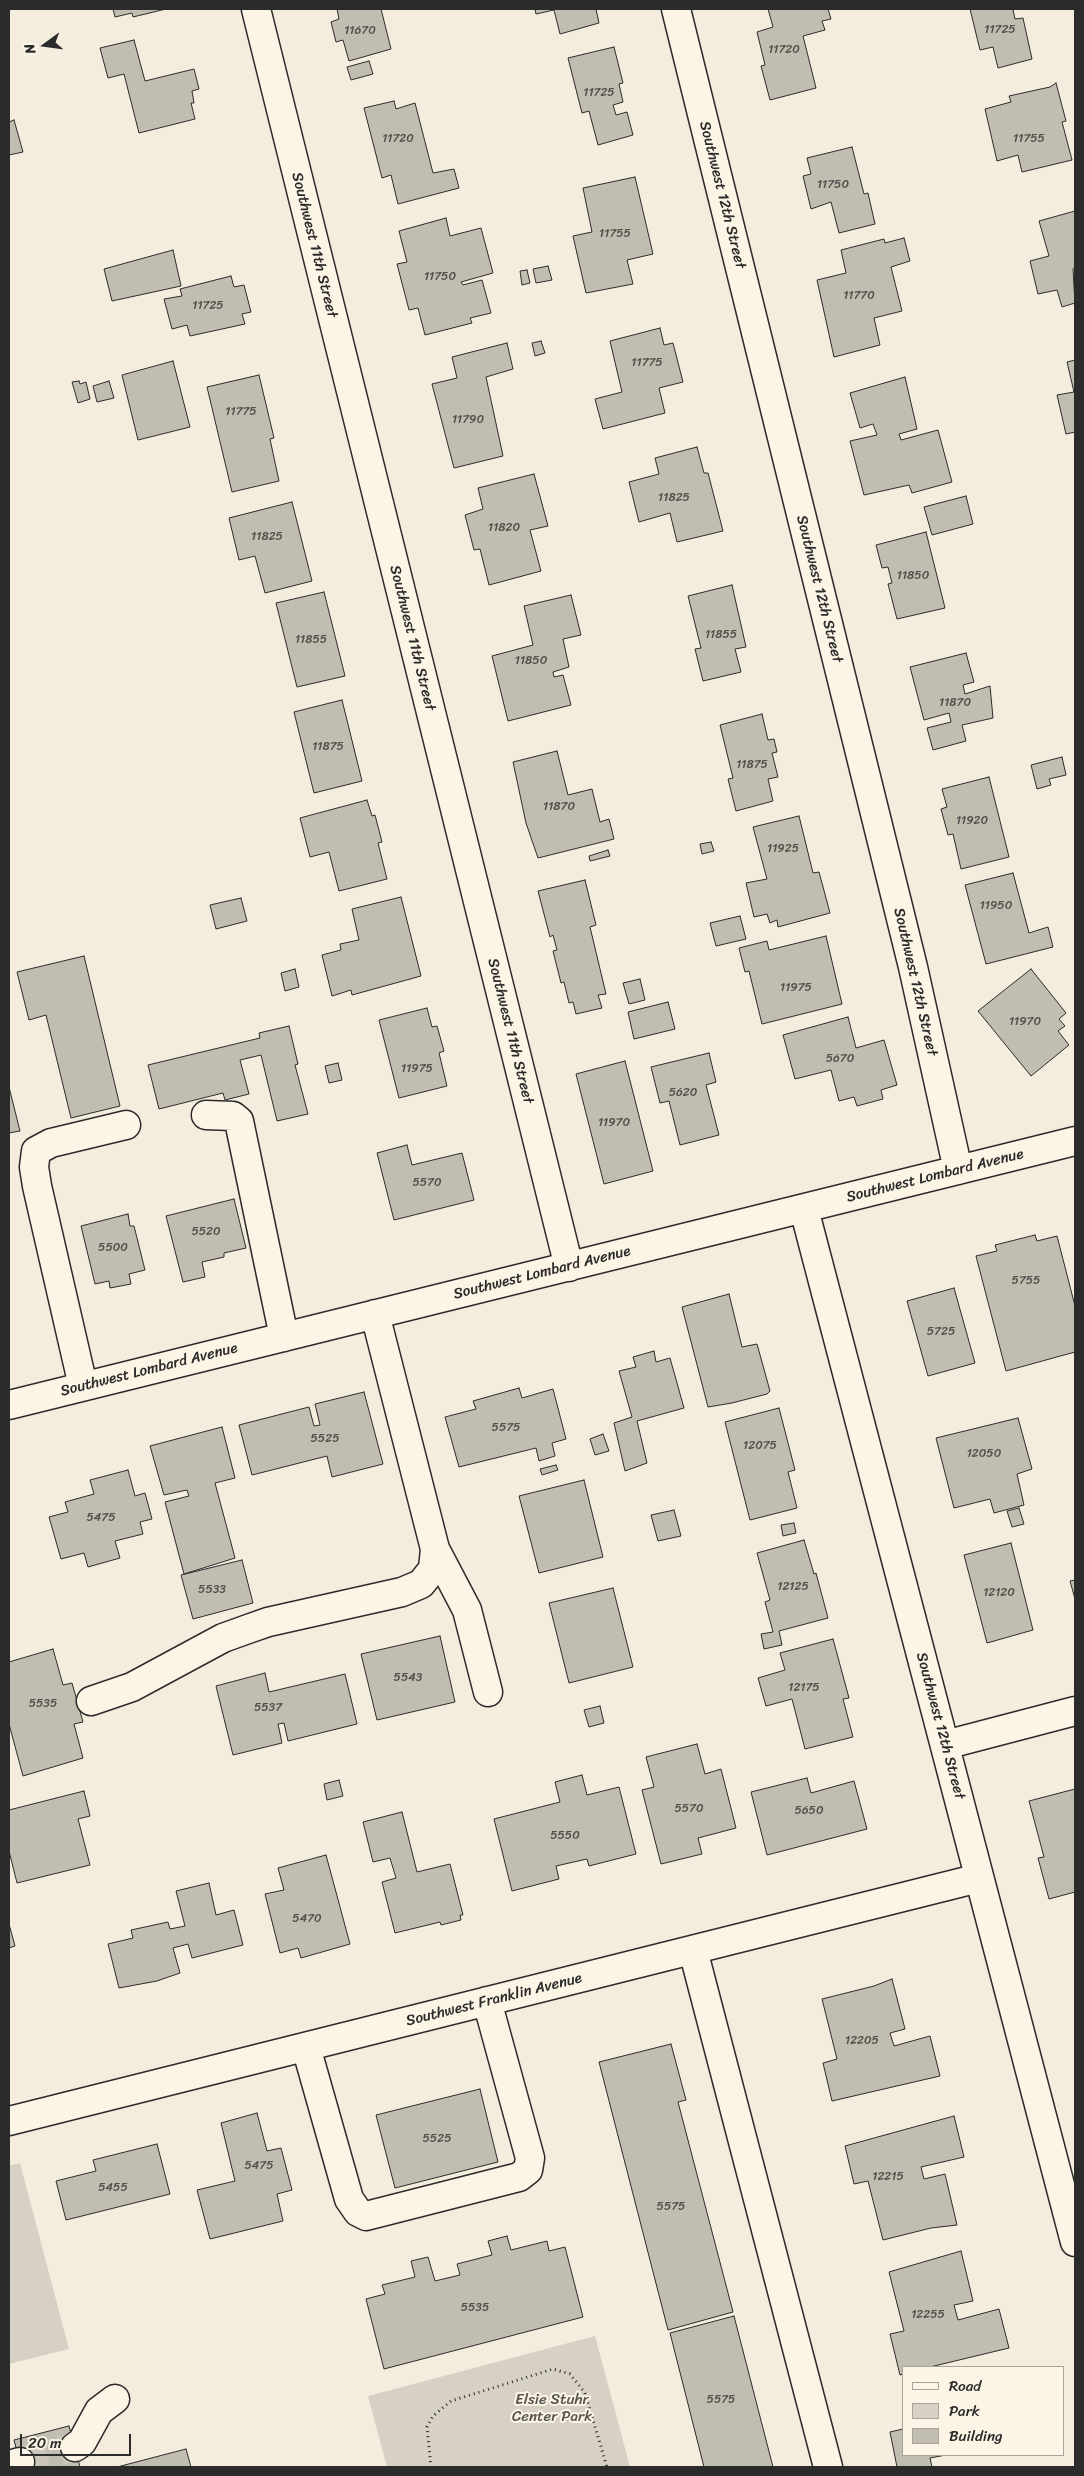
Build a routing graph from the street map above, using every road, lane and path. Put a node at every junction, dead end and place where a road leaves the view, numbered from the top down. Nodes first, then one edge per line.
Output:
1 (256, 9) edge
2 (676, 9) edge
3 (206, 1115) dead end
4 (126, 1125) dead end
5 (1075, 1140) edge
6 (958, 1170) junction
7 (804, 1209) junction
8 (568, 1267) junction
9 (375, 1314) junction
10 (284, 1337) junction
11 (83, 1386) junction
12 (9, 1405) edge
13 (435, 1549) junction
14 (488, 1692) dead end
15 (91, 1701) dead end
16 (1075, 1711) edge
17 (945, 1744) junction
18 (979, 1878) junction
19 (692, 1950) junction
20 (488, 2001) junction
21 (306, 2047) junction
22 (9, 2121) edge
23 (1075, 2242) edge
24 (115, 2399) dead end
25 (590, 2410) junction
26 (567, 2419) dead end
27 (75, 2447) tunnel mouth
28 (431, 2467) edge
29 (607, 2467) edge
30 (828, 2467) edge

1 - 8 street, Southwest 11th Street
2 - 6 street, Southwest 12th Street
3 - 10 street
4 - 11 street
5 - 6 street, Southwest Lombard Avenue
6 - 7 street, Southwest Lombard Avenue
7 - 8 street, Southwest Lombard Avenue
7 - 17 street, Southwest 12th Street
8 - 9 street, Southwest Lombard Avenue
9 - 10 street, Southwest Lombard Avenue
9 - 13 street
10 - 11 street, Southwest Lombard Avenue
11 - 12 street, Southwest Lombard Avenue
13 - 14 street
13 - 15 street
16 - 17 street
17 - 18 street, Southwest 12th Street
18 - 19 street, Southwest Franklin Avenue
18 - 23 street, Southwest 12th Street
19 - 20 street, Southwest Franklin Avenue
19 - 30 street
20 - 21 street, Southwest Franklin Avenue
20 - 21 street
21 - 22 street, Southwest Franklin Avenue
24 - 27 street
25 - 26 path
25 - 28 path
25 - 29 path

